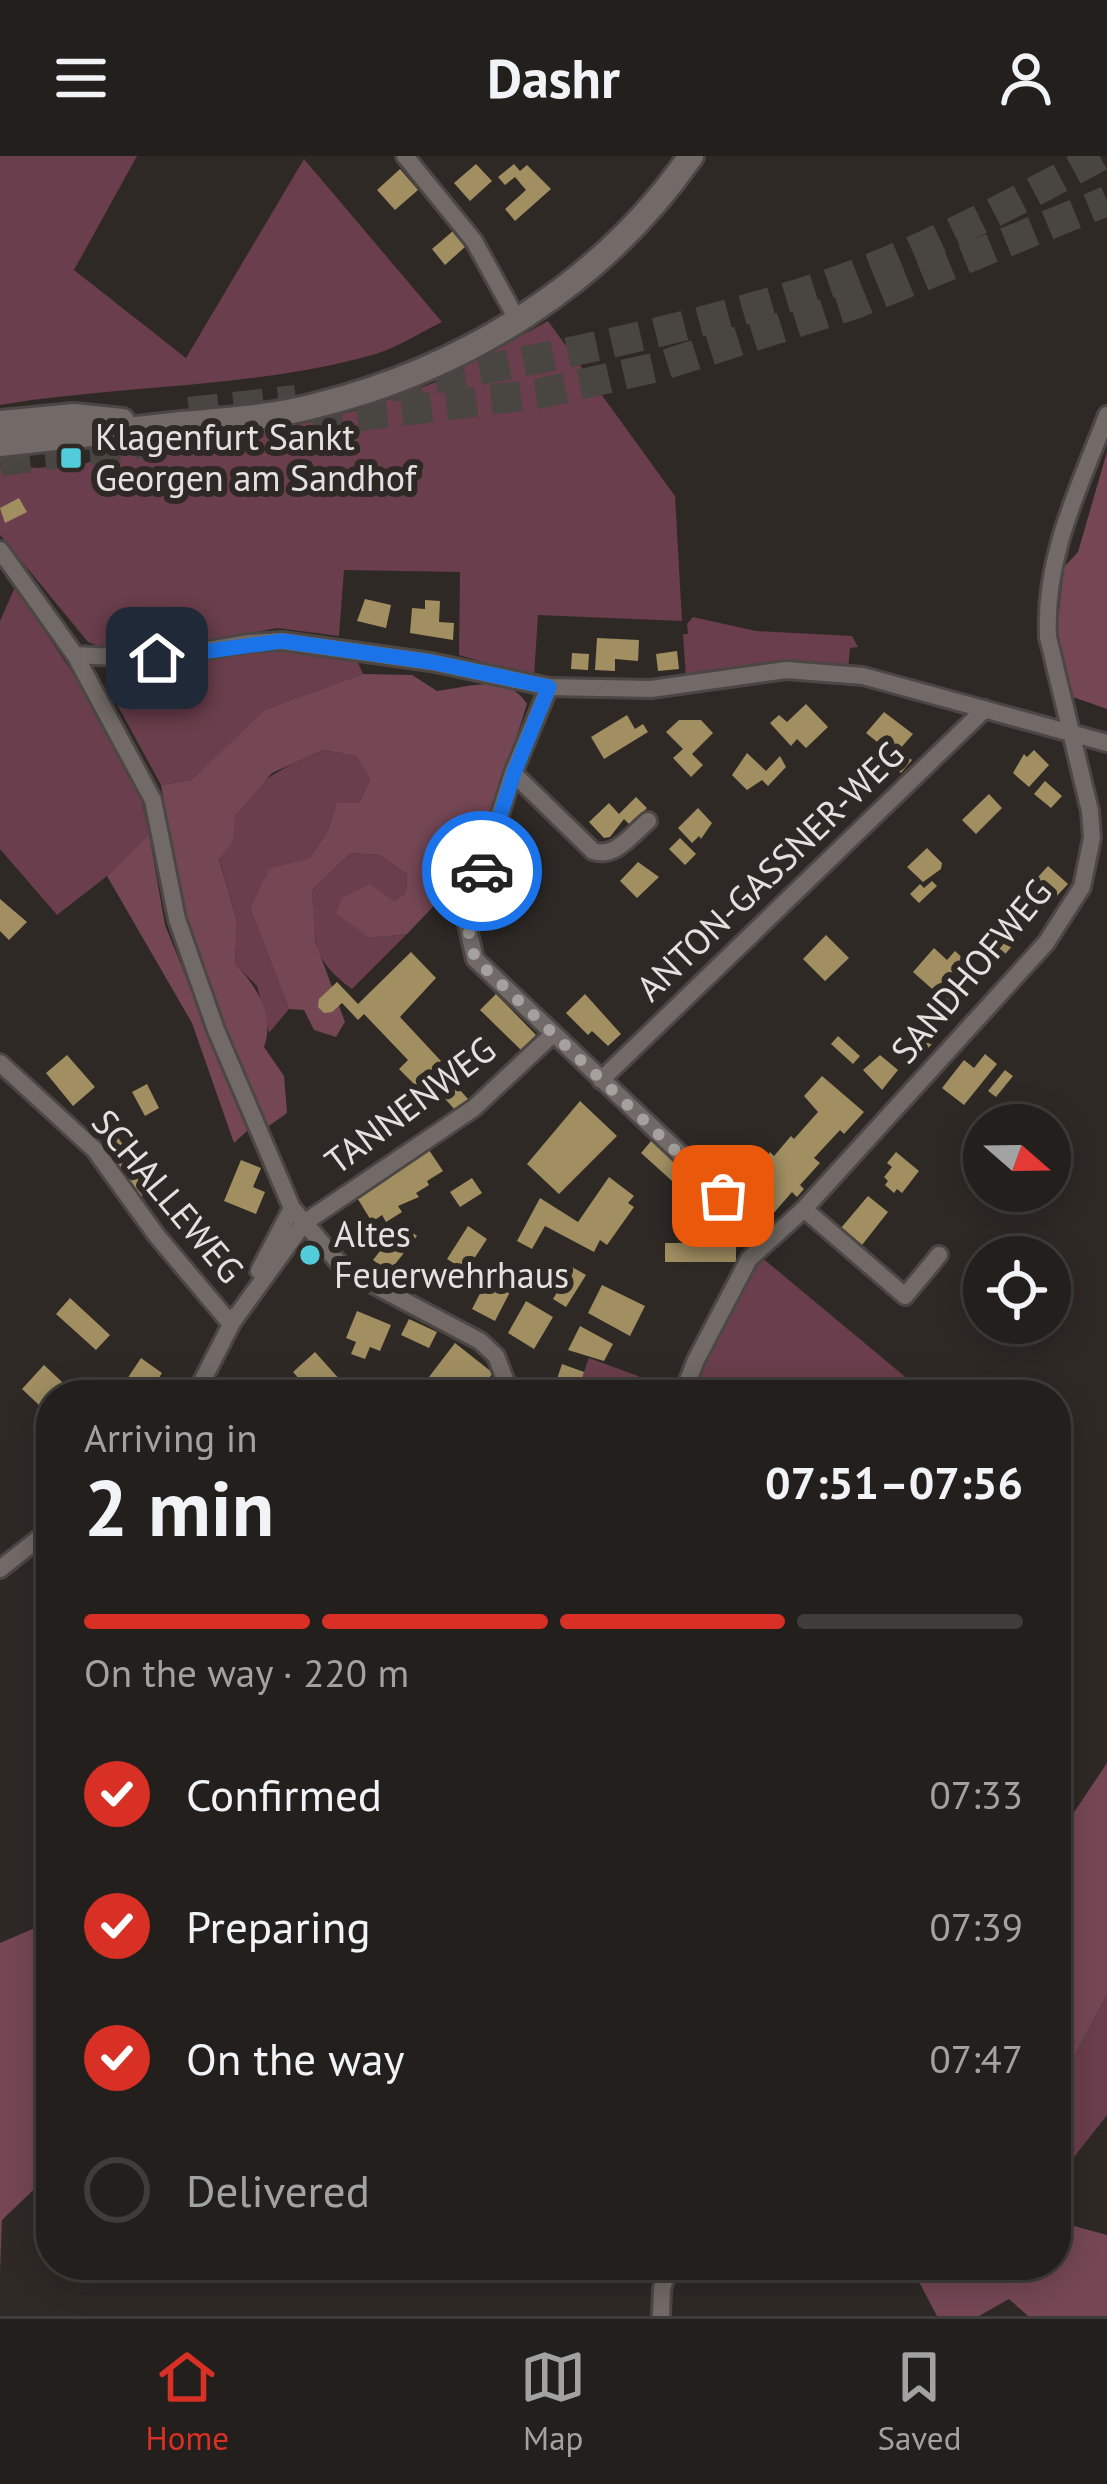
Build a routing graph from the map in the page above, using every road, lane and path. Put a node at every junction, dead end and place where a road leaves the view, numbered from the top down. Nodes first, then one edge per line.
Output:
1 (405, 156) edge
2 (691, 156) edge
3 (518, 321) junction
4 (1107, 415) edge
5 (0, 423) edge
6 (154, 428) junction
7 (0, 444) edge
8 (0, 550) edge
9 (75, 655) junction
10 (549, 687) junction
11 (986, 709) junction
12 (1069, 732) junction
13 (1107, 743) edge
14 (514, 773) junction
15 (648, 821) dead end
16 (552, 1035) junction
17 (0, 1063) edge
18 (601, 1080) junction
19 (804, 1209) junction
20 (298, 1216) junction
21 (769, 1238) junction
22 (939, 1255) dead end
23 (231, 1324) junction
24 (203, 1380) edge
25 (505, 1380) edge
26 (688, 1380) edge
27 (36, 1541) edge
28 (0, 1569) edge
29 (665, 2280) edge
30 (661, 2316) edge

1 - 3 street
2 - 3 main road
3 - 6 main road
4 - 12 street, SANDHOFWEG
5 - 6 main road
6 - 7 main road
8 - 9 street
9 - 10 street
9 - 20 street
10 - 11 street
10 - 14 street
11 - 12 street
11 - 18 street, ANTON-GASSNER-WEG
12 - 13 street
12 - 19 street, SANDHOFWEG
14 - 15 street
14 - 16 street
16 - 18 street
16 - 20 street, TANNENWEG
17 - 23 street, SCHALLEWEG
18 - 21 street
19 - 21 street, SANDHOFWEG
19 - 22 street
20 - 23 street, TANNENWEG
20 - 25 street
21 - 26 street, SANDHOFWEG
23 - 24 street, TANNENWEG
27 - 28 street
29 - 30 street

